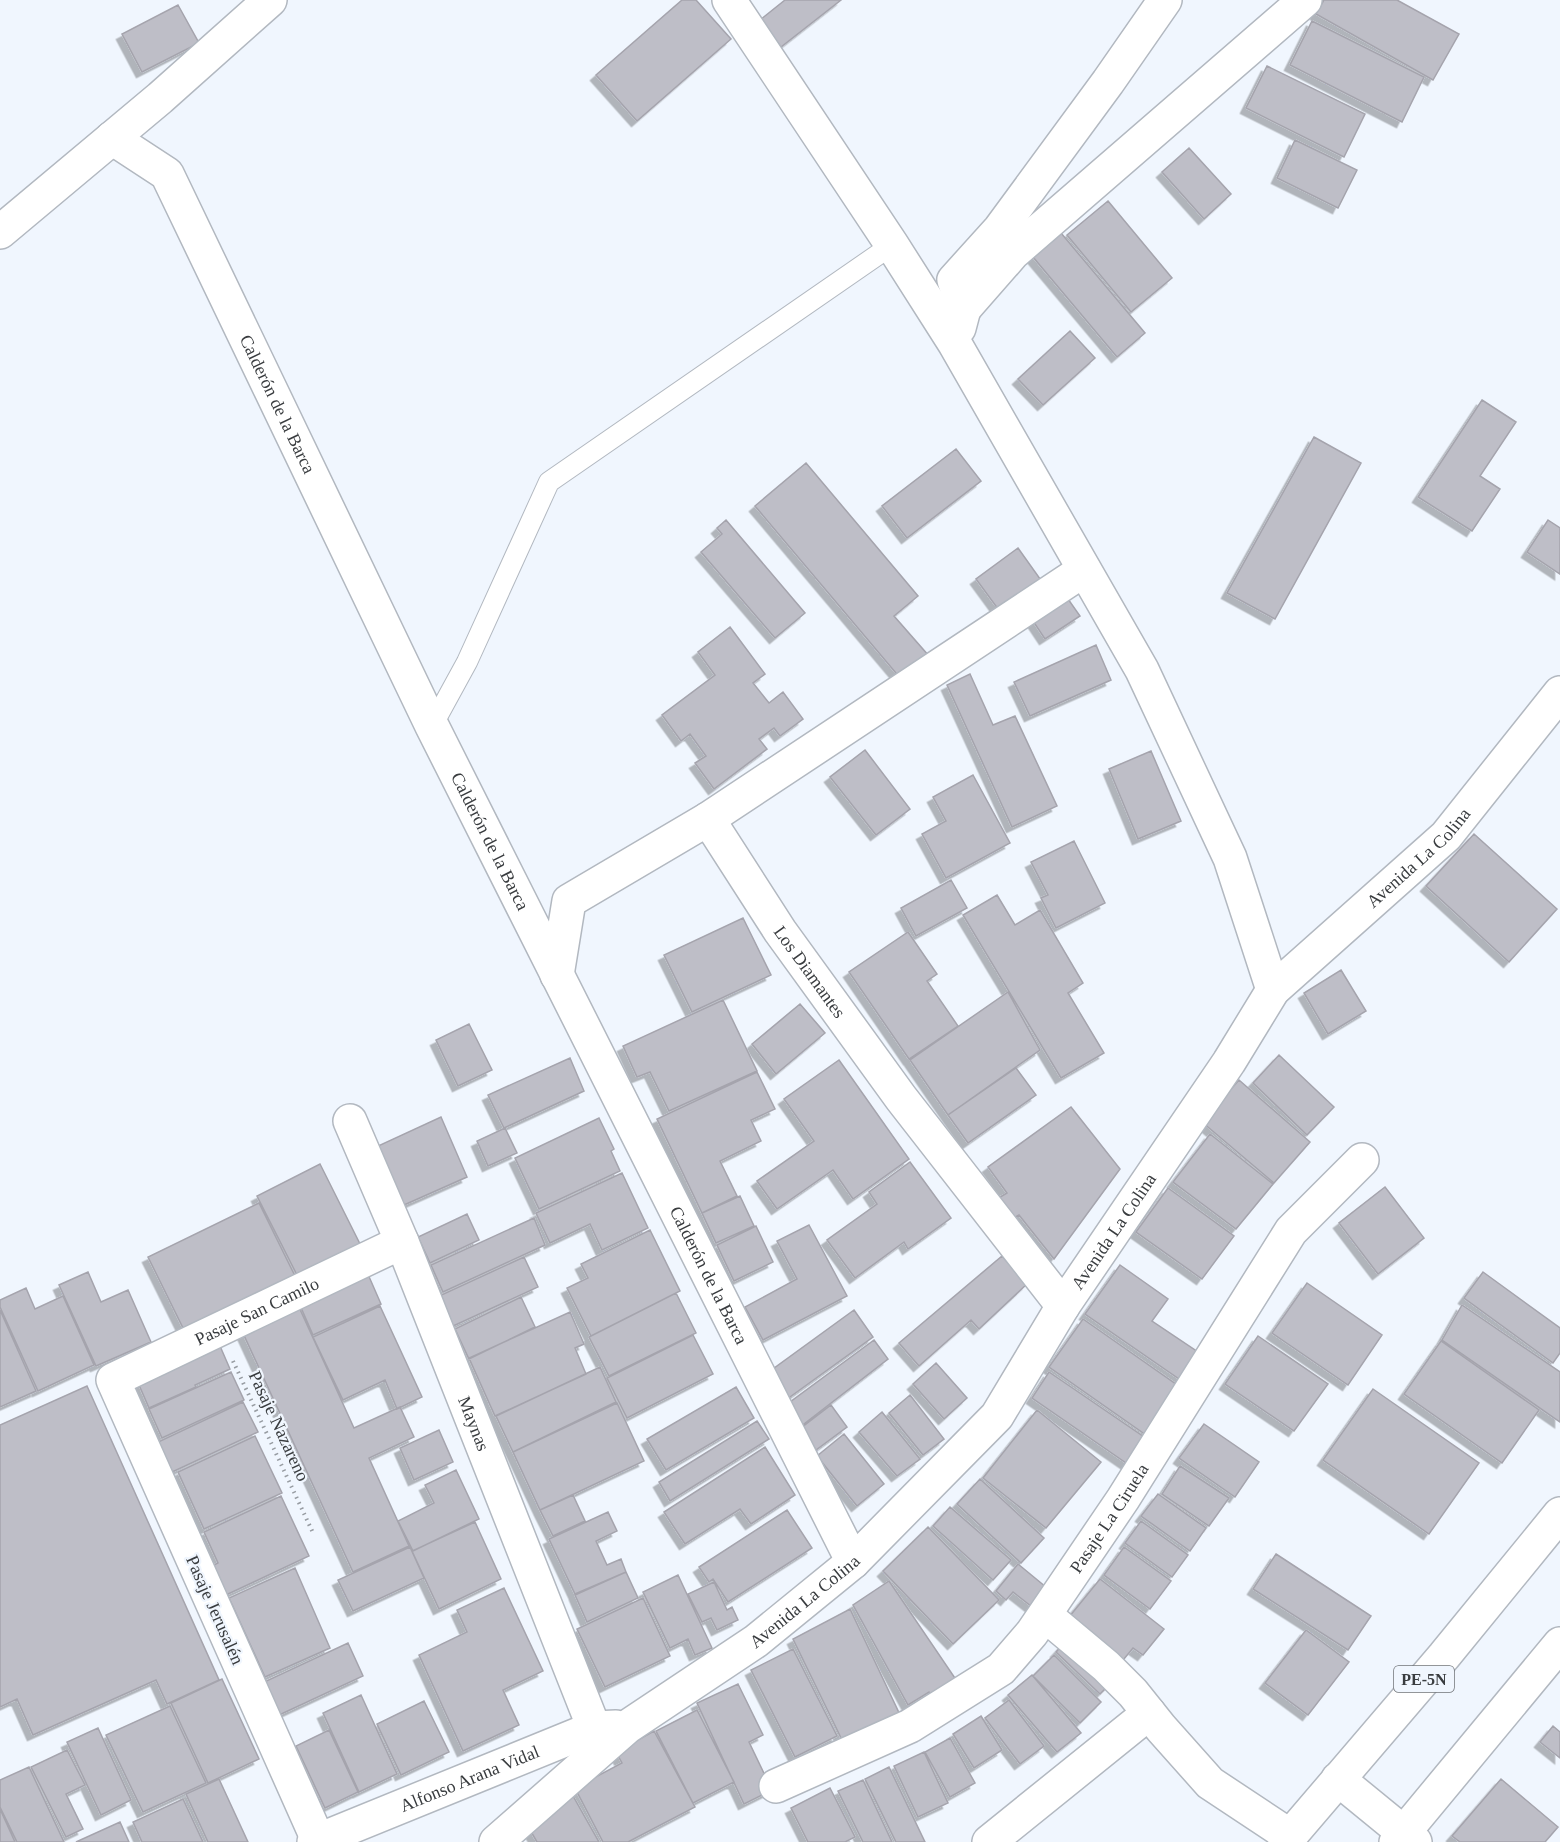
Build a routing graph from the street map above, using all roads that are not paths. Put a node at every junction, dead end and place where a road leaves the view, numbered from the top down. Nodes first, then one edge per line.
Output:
1 (270, 0) edge
2 (729, 0) edge
3 (1165, 0) edge
4 (1305, 0) edge
5 (112, 138) junction
6 (0, 232) edge
7 (892, 245) junction
8 (964, 309) junction
9 (955, 344) junction
10 (1084, 570) junction
11 (1560, 693) edge
12 (432, 726) junction
13 (708, 819) junction
14 (557, 975) junction
15 (1273, 990) junction
16 (350, 1121) dead end
17 (1362, 1161) dead end
18 (402, 1242) junction
19 (1063, 1306) junction
20 (113, 1380) joint
21 (1560, 1514) edge
22 (853, 1562) junction
23 (1045, 1615) junction
24 (1560, 1644) edge
25 (1149, 1713) junction
26 (627, 1727) junction
27 (594, 1728) junction
28 (1338, 1779) junction
29 (776, 1786) dead end
30 (1288, 1839) edge
31 (1406, 1839) edge
32 (316, 1841) edge
33 (496, 1842) edge
34 (989, 1842) edge

1 - 5 main road
2 - 7 main road
3 - 8 main road
4 - 8 main road
5 - 6 main road
5 - 12 main road, Calderón de la Barca
7 - 9 main road
7 - 12 lane
8 - 9 main road
9 - 10 main road
10 - 13 main road
10 - 15 main road
11 - 15 main road, Avenida La Colina
12 - 14 main road, Calderón de la Barca
13 - 14 main road
13 - 19 main road, Los Diamantes
14 - 22 main road, Calderón de la Barca
15 - 19 main road, Avenida La Colina
16 - 18 main road, Maynas
17 - 23 main road, Pasaje La Ciruela
18 - 20 main road, Pasaje San Camilo
18 - 27 main road, Maynas
19 - 22 main road, Avenida La Colina
20 - 32 main road, Pasaje Jerusalén
21 - 28 main road, PE-5N
22 - 26 main road, Avenida La Colina
23 - 25 main road
23 - 29 main road, Pasaje La Ciruela
24 - 31 main road
25 - 30 main road
25 - 34 main road
26 - 27 main road, Alfonso Arana Vidal
26 - 33 main road, Avenida La Colina
27 - 32 main road, Alfonso Arana Vidal
28 - 30 main road, PE-5N
28 - 31 main road

